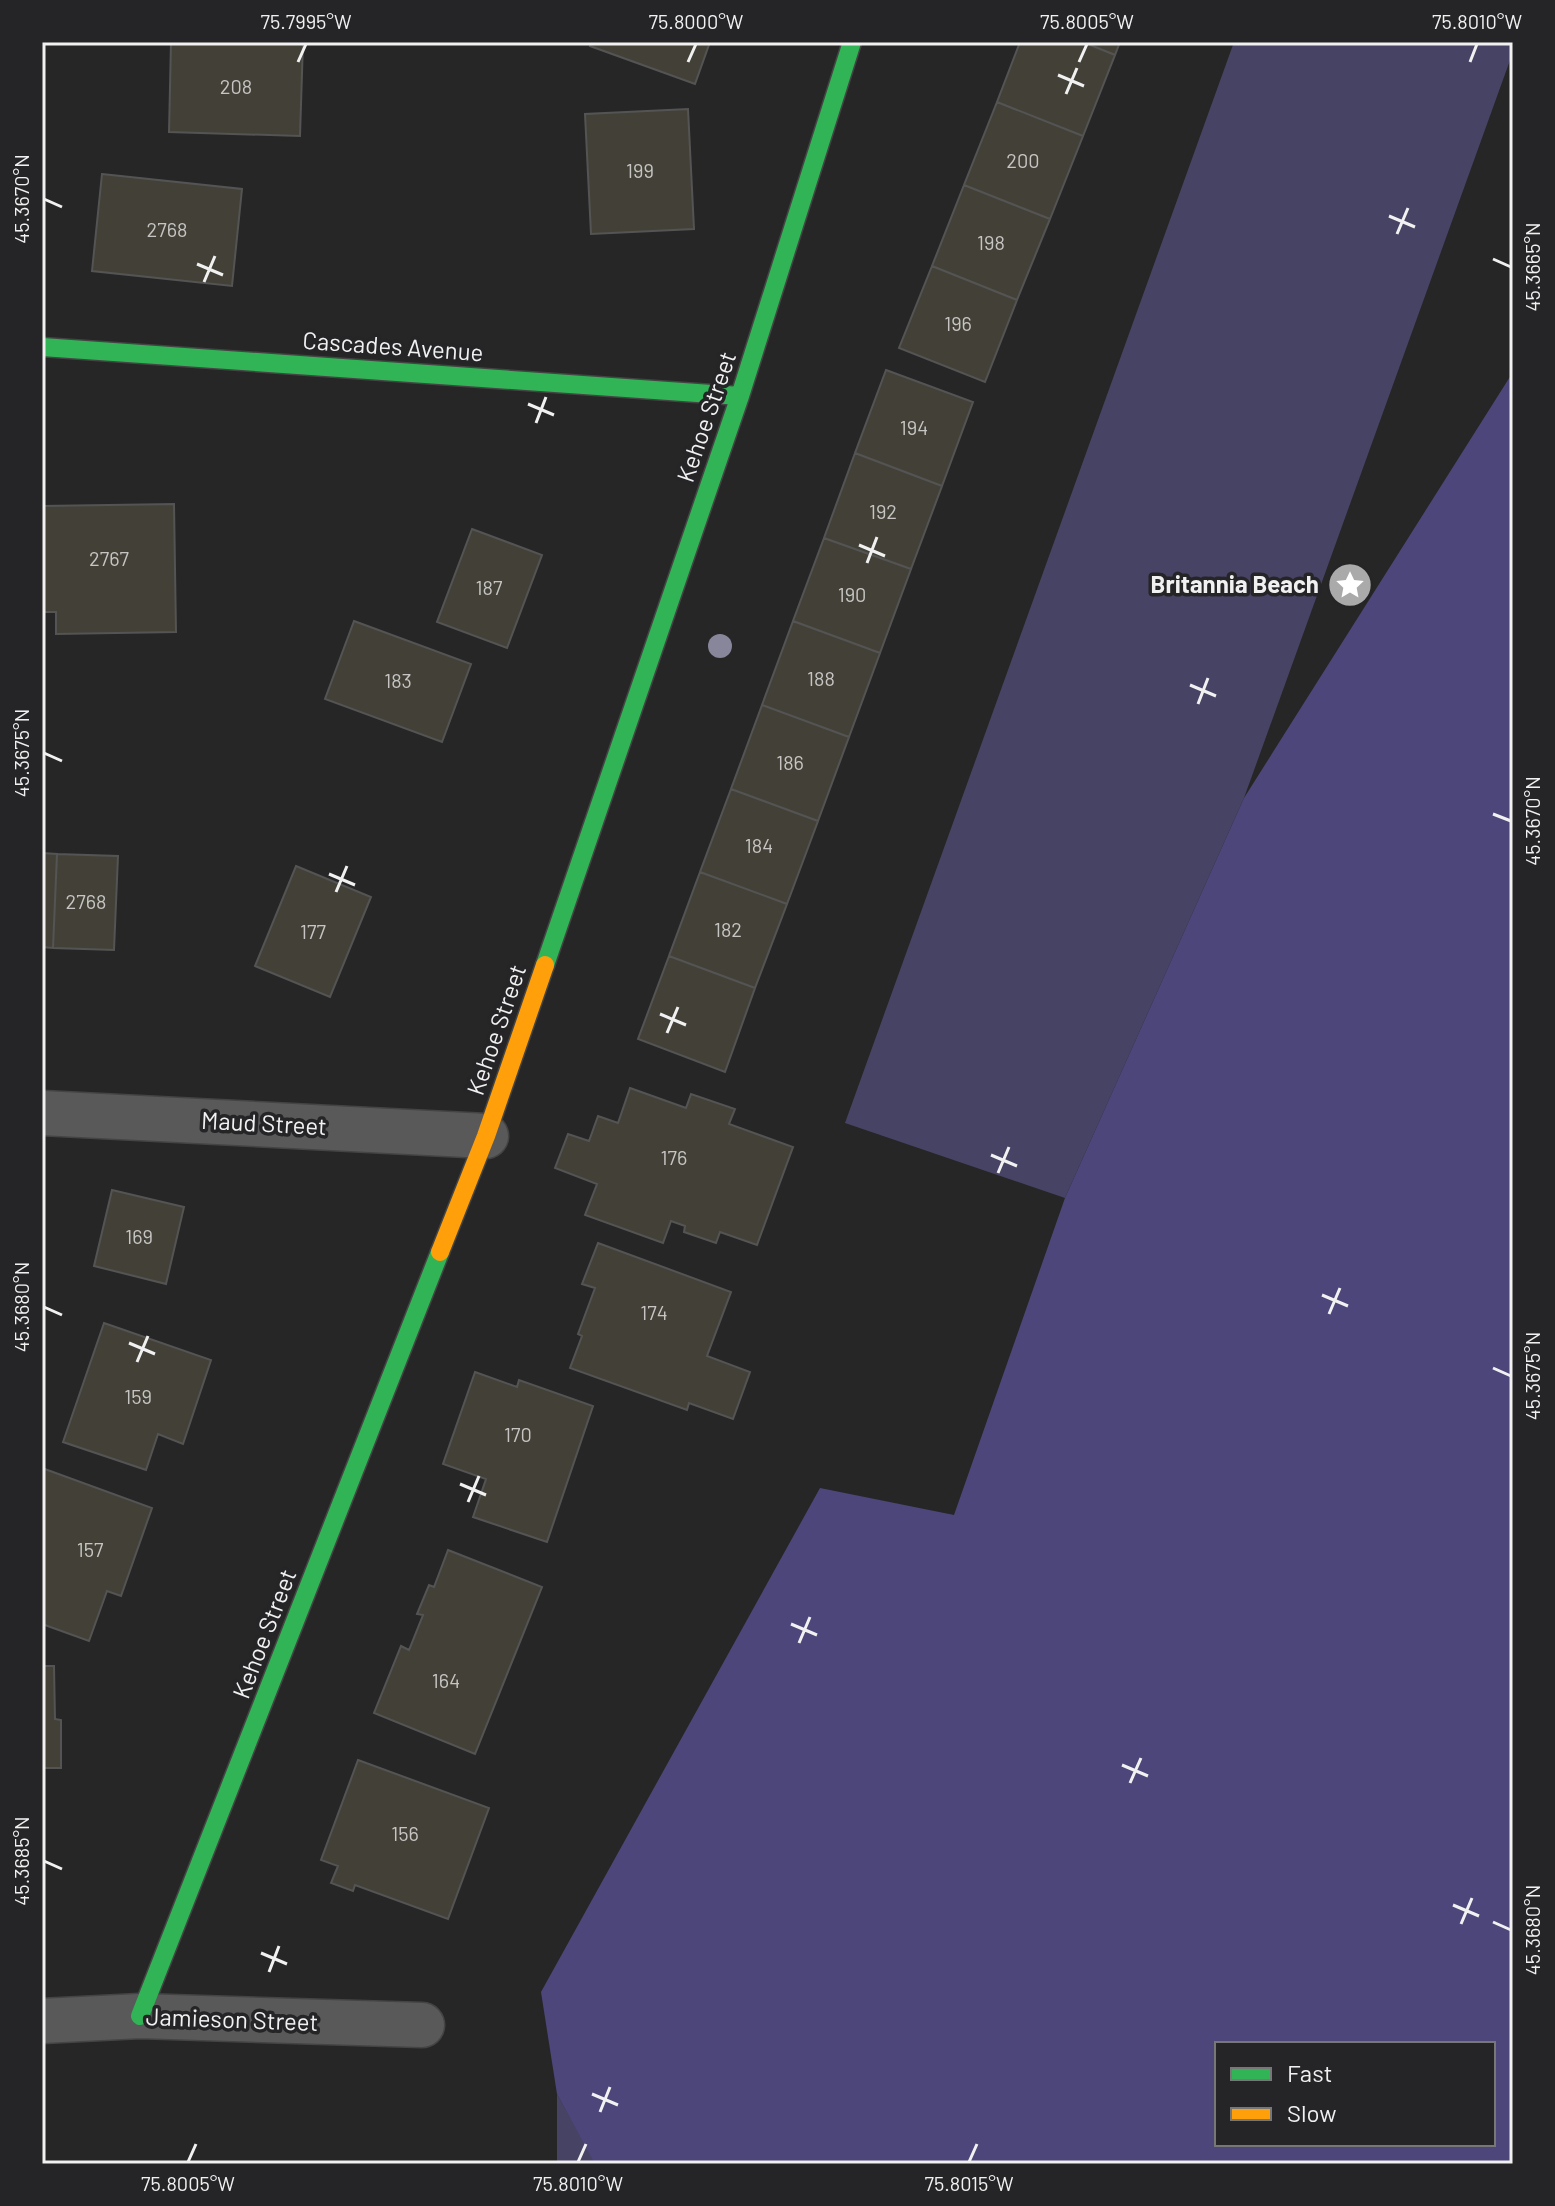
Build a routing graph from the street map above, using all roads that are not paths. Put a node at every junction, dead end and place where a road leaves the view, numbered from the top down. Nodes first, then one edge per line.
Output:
1 (852, 42) edge
2 (42, 347) edge
3 (740, 396) junction
4 (42, 1113) edge
5 (486, 1136) junction
6 (140, 2016) junction
7 (42, 2021) edge
8 (422, 2025) dead end

1 - 3 street, Kehoe Street
2 - 3 street, Cascades Avenue
3 - 5 street, Kehoe Street
4 - 5 street, Maud Street
5 - 6 street, Kehoe Street
6 - 7 street, Jamieson Street
6 - 8 street, Jamieson Street

